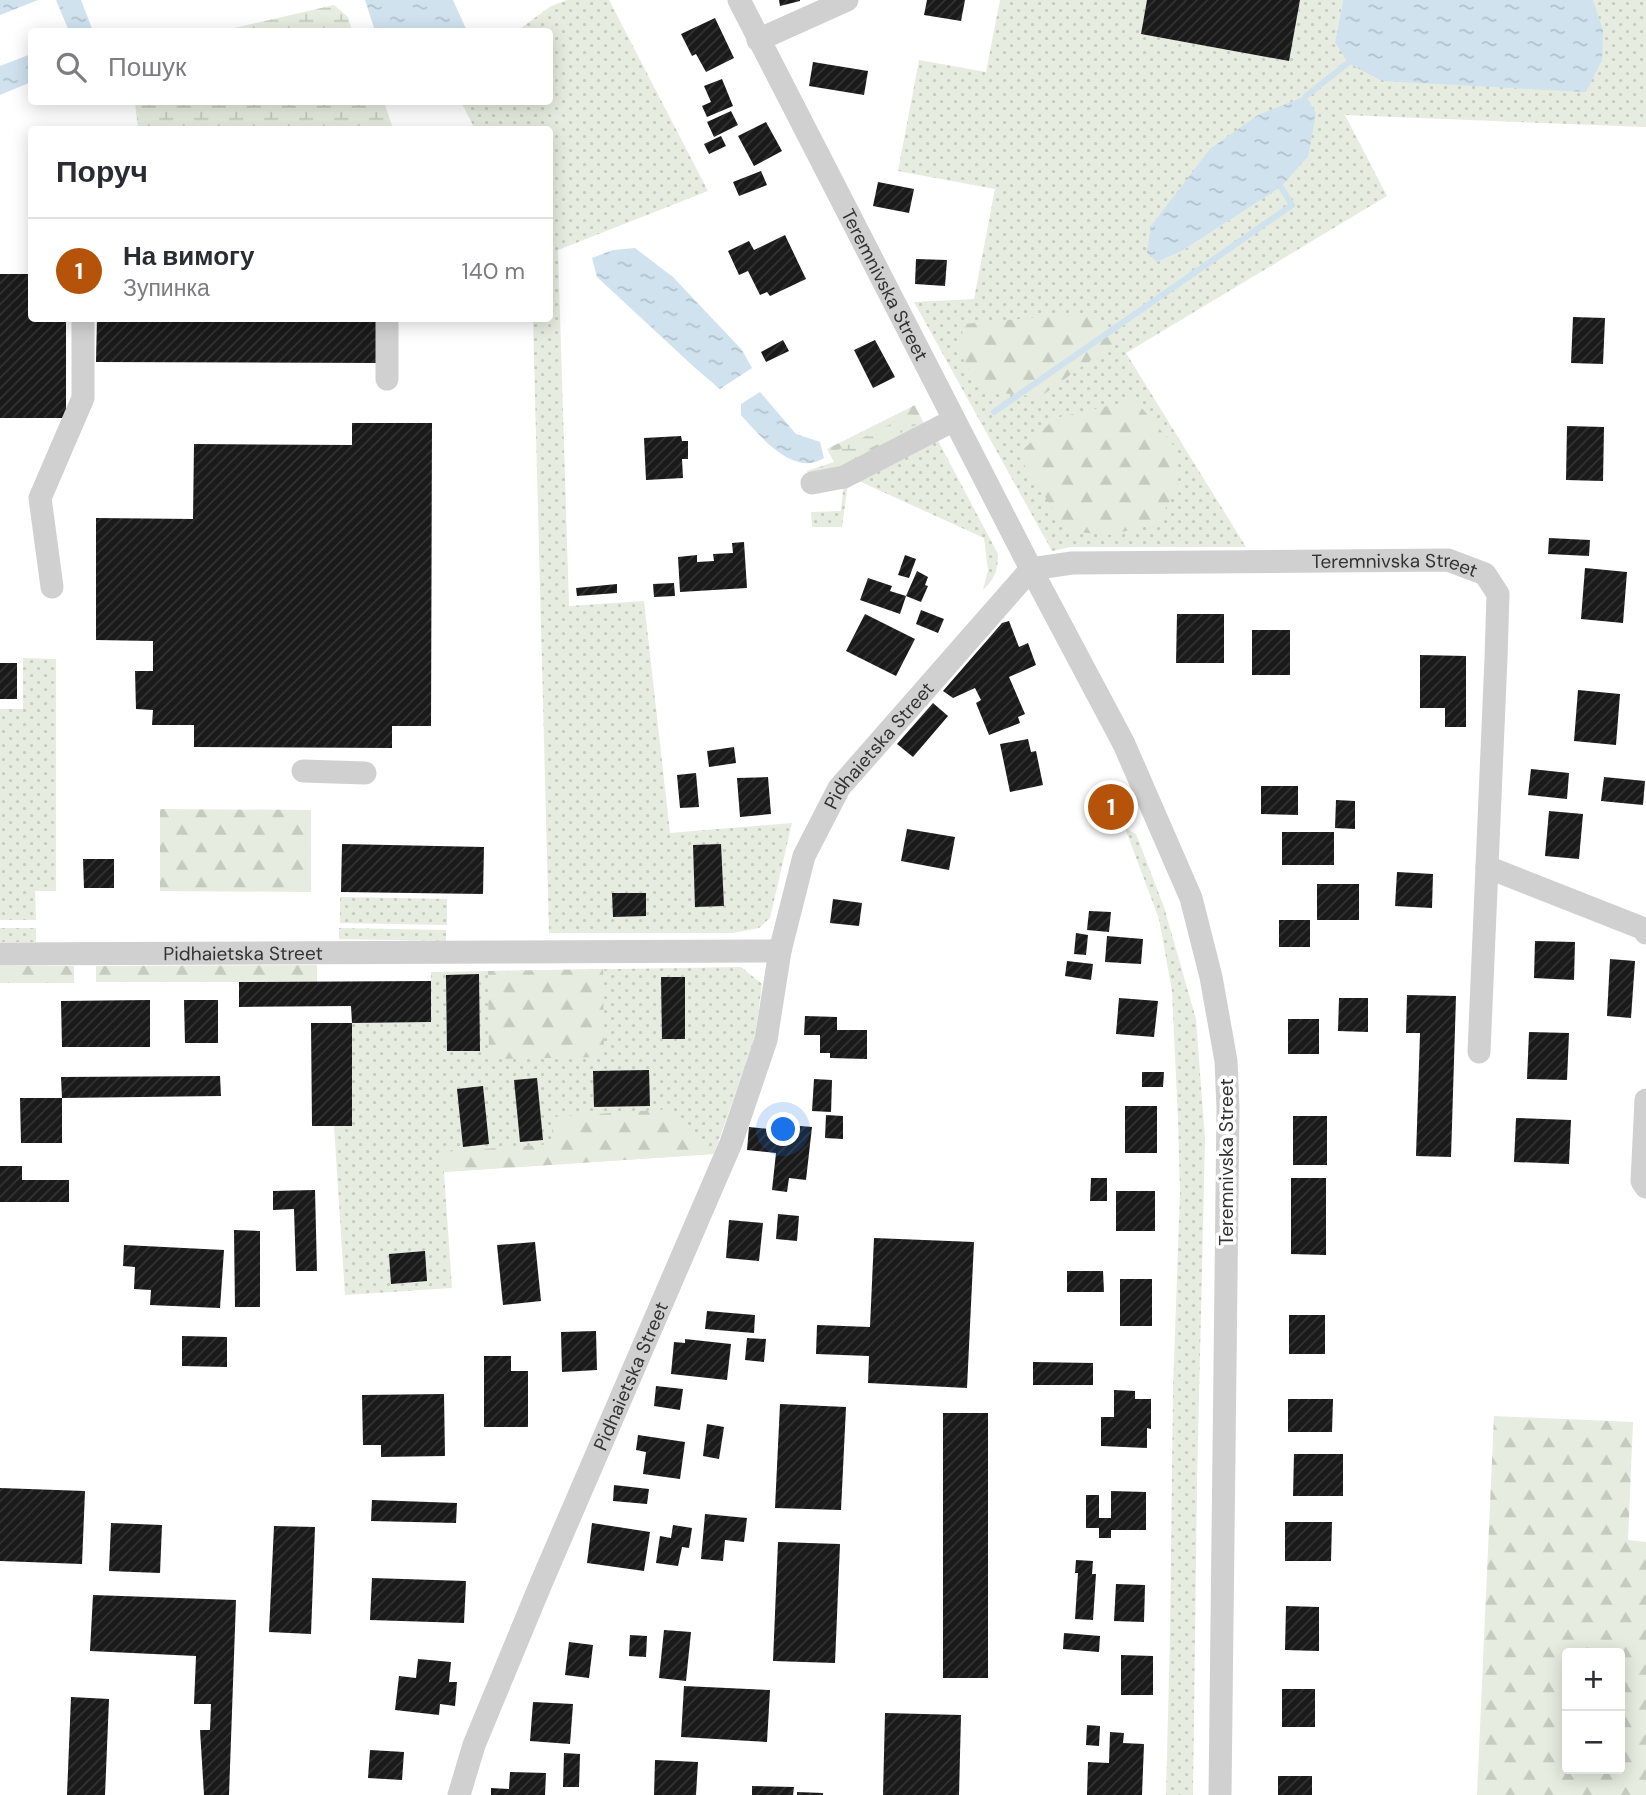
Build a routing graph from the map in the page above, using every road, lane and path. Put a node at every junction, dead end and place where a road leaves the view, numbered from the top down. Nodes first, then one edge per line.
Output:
1 (739, 0) edge
2 (847, 0) edge
3 (758, 40) junction
4 (83, 322) edge
5 (387, 322) edge
6 (387, 379) dead end
7 (954, 420) junction
8 (812, 483) dead end
9 (1031, 569) junction
10 (52, 587) dead end
11 (303, 771) dead end
12 (365, 773) dead end
13 (1487, 867) junction
14 (1646, 933) edge
15 (780, 951) junction
16 (0, 954) edge
17 (1479, 1052) dead end
18 (1646, 1100) edge
19 (1646, 1187) edge
20 (459, 1795) edge
21 (1220, 1795) edge

1 - 3 street, Teremnivska Street
2 - 3 street
3 - 7 street, Teremnivska Street
4 - 10 street
5 - 6 street
7 - 8 street
7 - 9 street, Teremnivska Street
9 - 13 street, Teremnivska Street
9 - 15 street, Pidhaietska Street
9 - 21 street, Teremnivska Street
11 - 12 street
13 - 14 street
13 - 17 street, Teremnivska Street
15 - 16 street, Pidhaietska Street
15 - 20 street, Pidhaietska Street
18 - 19 street

